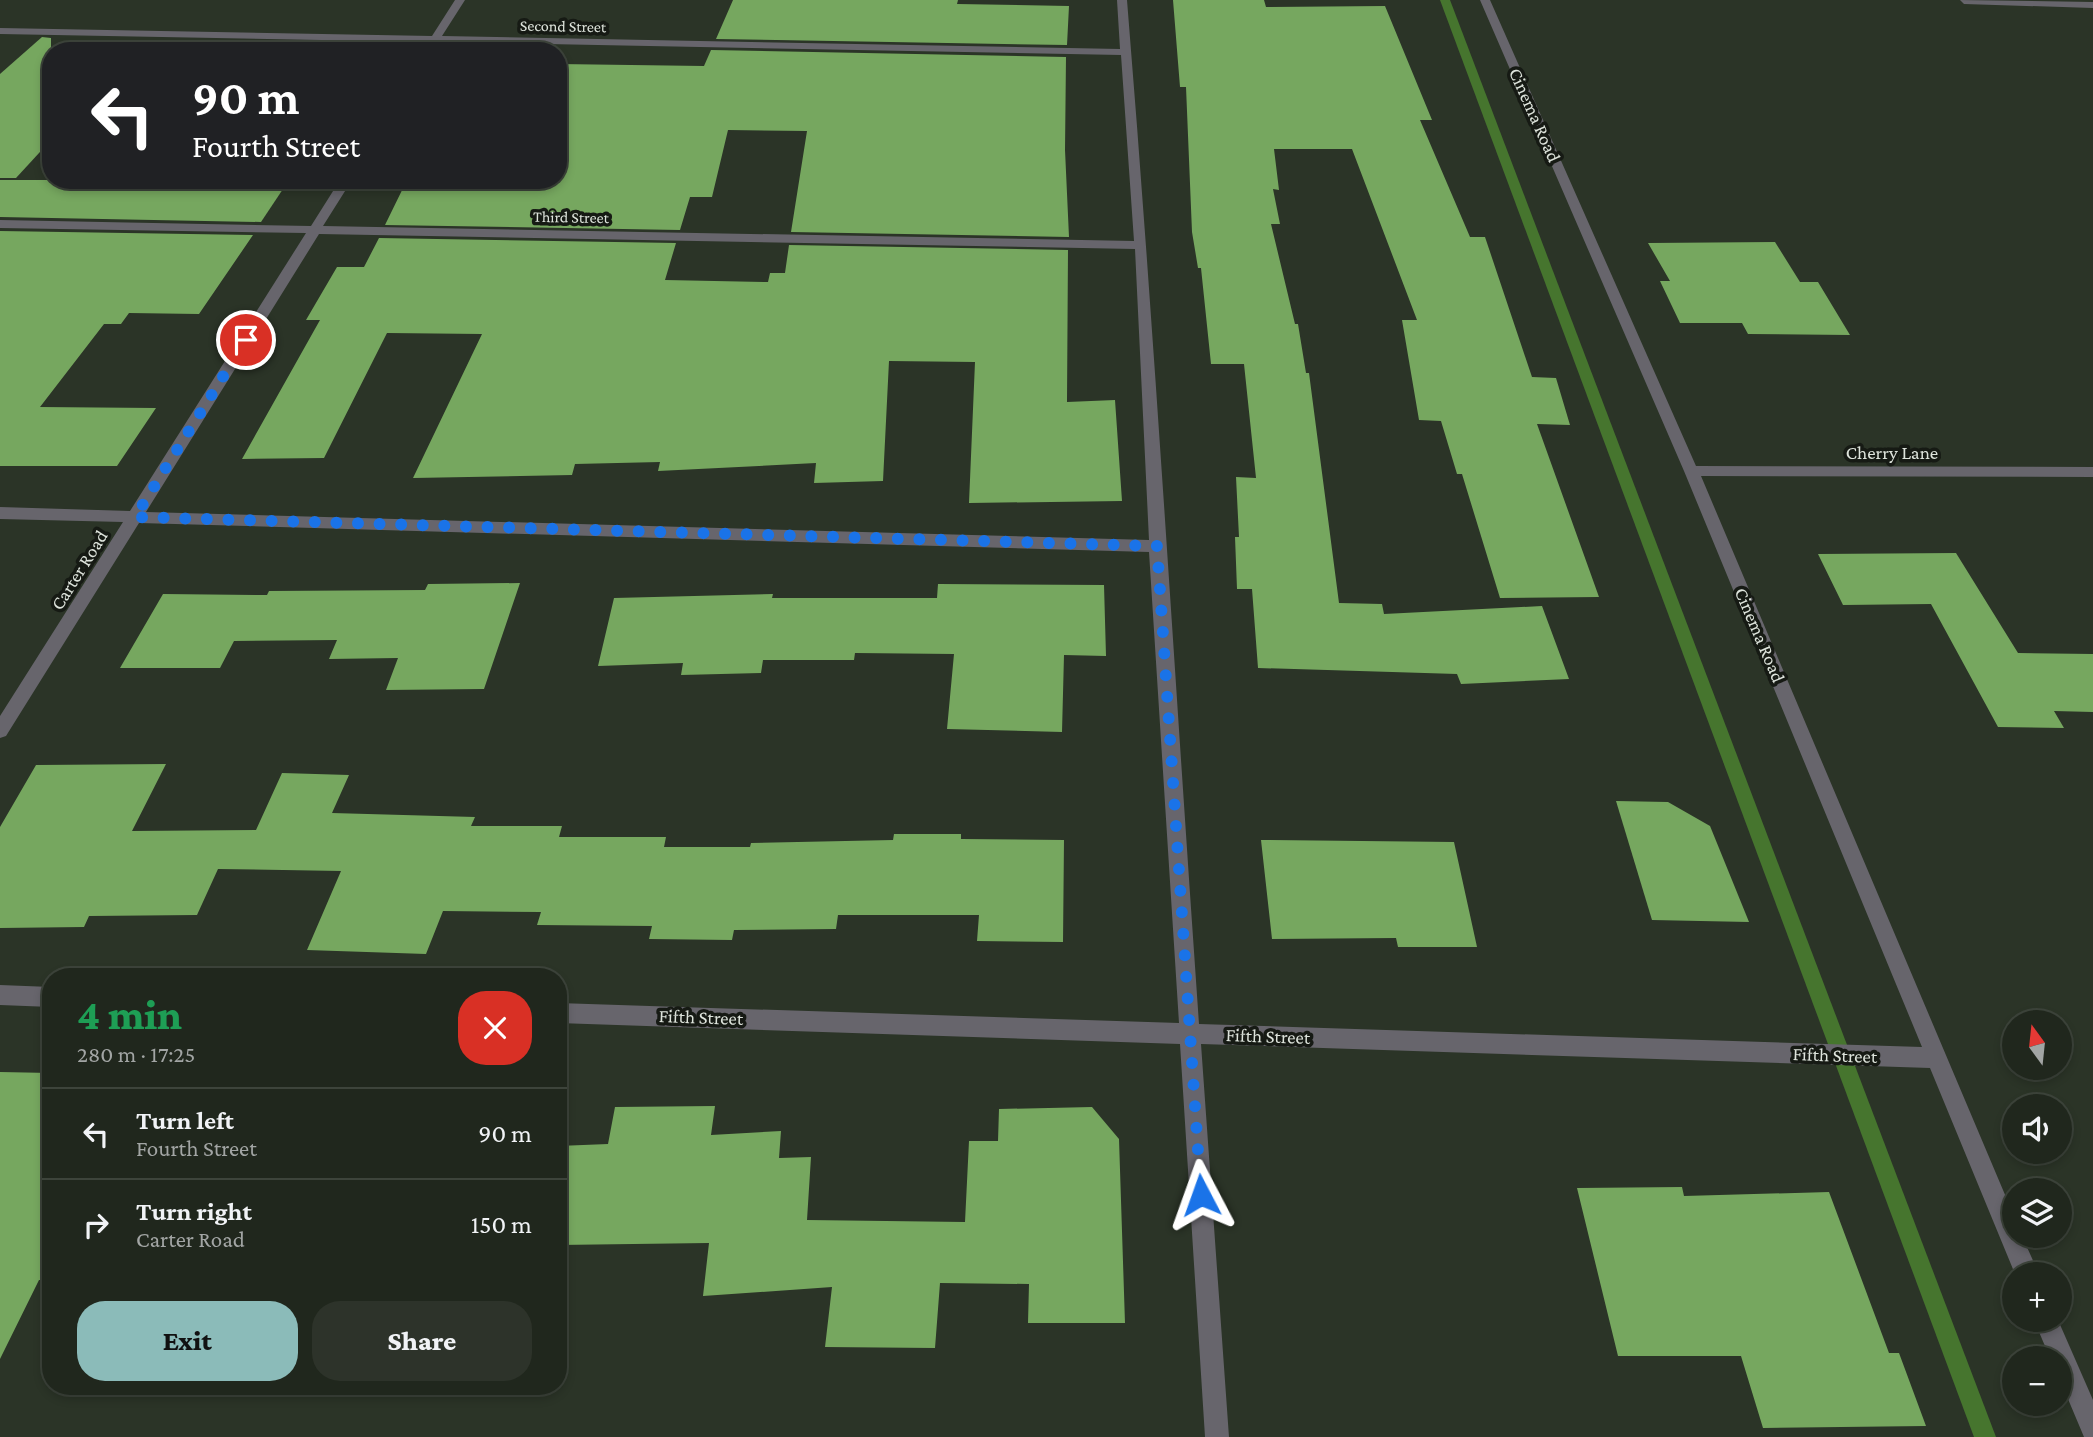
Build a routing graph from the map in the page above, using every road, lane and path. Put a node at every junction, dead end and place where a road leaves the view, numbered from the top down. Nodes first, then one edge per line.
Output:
1 (460, 0) edge
2 (1122, 0) edge
3 (1485, 0) edge
4 (1964, 1) edge
5 (2093, 5) edge
6 (0, 30) edge
7 (435, 39) junction
8 (433, 42) edge
9 (1125, 52) junction
10 (340, 189) edge
11 (0, 224) edge
12 (316, 229) junction
13 (1140, 245) junction
14 (1691, 471) junction
15 (2093, 472) edge
16 (0, 513) edge
17 (135, 517) junction
18 (1157, 546) junction
19 (0, 731) edge
20 (0, 995) edge
21 (42, 997) edge
22 (567, 1013) edge
23 (1190, 1033) junction
24 (1936, 1058) junction
25 (2022, 1262) edge
26 (2051, 1332) edge
27 (2093, 1429) edge
28 (1217, 1437) edge

1 - 7 street
2 - 9 street
3 - 14 street, Cinema Road
4 - 5 street
6 - 7 street, Second Street
7 - 8 street
7 - 9 street, Second Street
9 - 13 street
10 - 12 street, Carter Road
11 - 12 street, Third Street
12 - 13 street, Third Street
12 - 17 street, Carter Road
13 - 18 street
14 - 15 street, Cherry Lane
14 - 24 street, Cinema Road
16 - 17 street
17 - 18 street
17 - 19 street, Carter Road
18 - 23 street
20 - 21 street
22 - 23 street, Fifth Street
23 - 24 street, Fifth Street
23 - 28 street
24 - 25 street, Cinema Road
26 - 27 street

